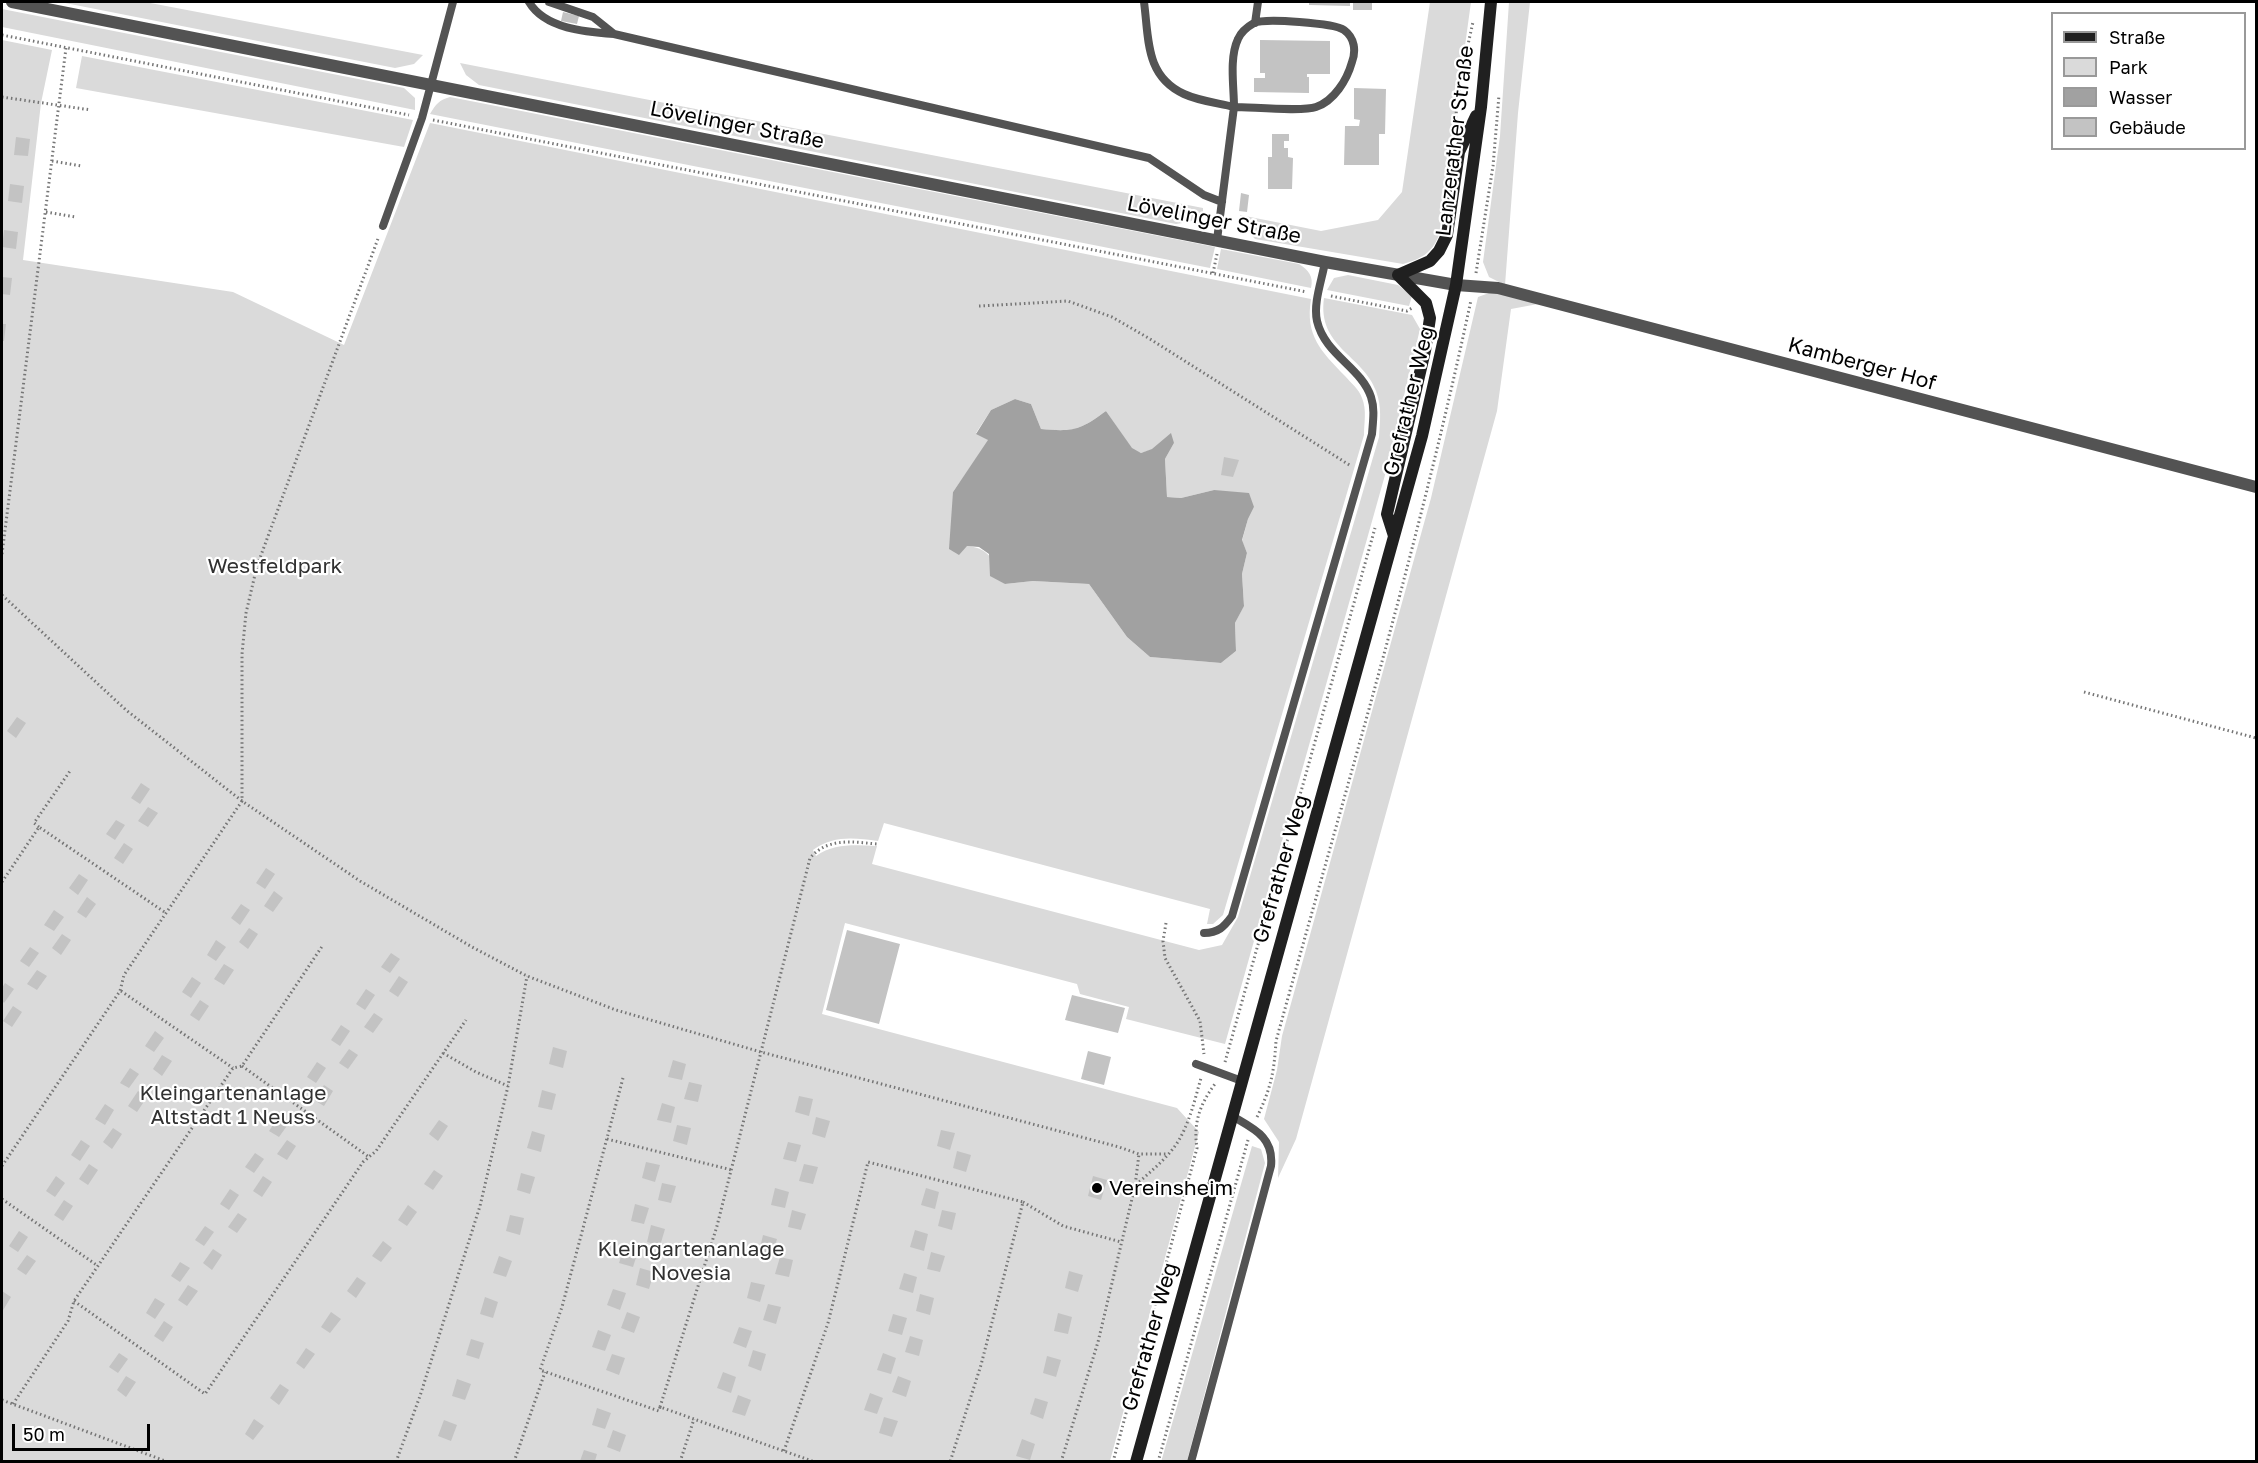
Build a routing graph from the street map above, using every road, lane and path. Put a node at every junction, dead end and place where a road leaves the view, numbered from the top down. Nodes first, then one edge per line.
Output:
1 (12, 2) edge
2 (453, 2) edge
3 (529, 2) edge
4 (549, 2) edge
5 (1144, 2) edge
6 (1258, 2) edge
7 (1491, 2) edge
8 (1255, 23) junction
9 (614, 34) junction
10 (2, 35) edge
11 (66, 48) junction
12 (432, 85) junction
13 (1500, 88) dead end
14 (2, 97) edge
15 (59, 105) junction
16 (1234, 107) junction
17 (1481, 107) junction
18 (90, 110) dead end
19 (422, 118) junction
20 (52, 160) junction
21 (82, 165) dead end
22 (1222, 202) junction
23 (45, 212) junction
24 (75, 217) dead end
25 (383, 226) joint
26 (1217, 240) junction
27 (1325, 262) junction
28 (1398, 275) junction
29 (1456, 285) junction
30 (1474, 285) junction
31 (1415, 290) junction
32 (1319, 294) junction
33 (979, 306) dead end
34 (1361, 471) junction
35 (2256, 487) edge
36 (1374, 532) dead end
37 (1394, 538) junction
38 (2, 554) edge
39 (2, 595) edge
40 (2084, 692) dead end
41 (2256, 738) edge
42 (70, 771) dead end
43 (242, 801) junction
44 (39, 827) junction
45 (877, 844) dead end
46 (2, 882) edge
47 (166, 913) junction
48 (1166, 922) dead end
49 (1204, 933) dead end
50 (323, 945) dead end
51 (527, 976) junction
52 (120, 991) junction
53 (466, 1020) dead end
54 (761, 1052) junction
55 (443, 1053) junction
56 (242, 1066) junction
57 (1200, 1066) junction
58 (233, 1068) junction
59 (1222, 1075) junction
60 (623, 1078) dead end
61 (1242, 1081) junction
62 (508, 1086) junction
63 (1232, 1116) junction
64 (1252, 1127) junction
65 (607, 1139) junction
66 (1139, 1154) junction
67 (1168, 1154) junction
68 (369, 1157) junction
69 (2, 1166) edge
70 (732, 1170) junction
71 (1135, 1186) junction
72 (2, 1199) edge
73 (1023, 1202) junction
74 (1121, 1242) junction
75 (98, 1266) junction
76 (74, 1301) junction
77 (545, 1372) junction
78 (2, 1400) edge
79 (13, 1404) junction
80 (660, 1407) junction
81 (694, 1419) junction
82 (784, 1450) junction
83 (168, 1461) edge
84 (396, 1461) edge
85 (514, 1461) edge
86 (680, 1461) edge
87 (815, 1461) edge
88 (950, 1461) edge
89 (1061, 1461) edge
90 (1113, 1461) edge
91 (1136, 1461) edge
92 (1158, 1461) edge
93 (1191, 1461) edge

1 - 12 street, Lövelinger Straße
2 - 12 lane
3 - 9 lane
4 - 9 lane
5 - 16 lane
6 - 8 lane
7 - 17 main road, Lanzerather Straße
8 - 16 lane
8 - 16 lane
9 - 22 lane
10 - 11 path
11 - 15 path
11 - 19 path
12 - 19 lane
12 - 26 street, Lövelinger Straße
13 - 30 path
14 - 15 path
15 - 18 path
15 - 20 path
16 - 22 lane
17 - 28 main road
17 - 29 main road, Lanzerather Straße
19 - 25 lane
19 - 32 path
20 - 21 path
20 - 23 path
22 - 26 lane
23 - 24 path
23 - 38 path
25 - 43 path
26 - 27 street, Lövelinger Straße
27 - 28 street, Lövelinger Straße
27 - 32 lane
28 - 29 street, Lövelinger Straße
28 - 31 main road
29 - 30 street, Kamberger Hof
29 - 37 main road, Grefrather Weg
30 - 35 street, Kamberger Hof
30 - 64 path
31 - 32 path
31 - 37 main road
32 - 34 lane
33 - 34 path
34 - 49 lane
36 - 59 path
37 - 61 main road, Grefrather Weg
39 - 43 path
40 - 41 path
42 - 44 path
43 - 47 path
43 - 51 path
44 - 46 path
44 - 47 path
45 - 54 path
47 - 52 path
48 - 57 path
50 - 56 path
51 - 54 path
51 - 62 path
52 - 58 path
52 - 69 path
53 - 55 path
54 - 66 path
54 - 70 path
55 - 62 path
55 - 68 path
56 - 58 path
56 - 68 path
57 - 59 lane
57 - 67 path
58 - 75 path
59 - 61 lane
59 - 90 path
60 - 65 path
61 - 63 main road, Grefrather Weg
62 - 84 path
63 - 64 lane
63 - 91 main road, Grefrather Weg
64 - 92 path
64 - 93 lane
65 - 70 path
65 - 77 path
66 - 67 path
66 - 71 path
67 - 71 path
68 - 76 path
70 - 80 path
71 - 74 path
72 - 75 path
73 - 74 path
73 - 82 path
73 - 88 path
74 - 89 path
75 - 76 path
76 - 79 path
77 - 80 path
77 - 85 path
78 - 79 path
79 - 83 path
80 - 81 path
81 - 82 path
81 - 86 path
82 - 87 path

